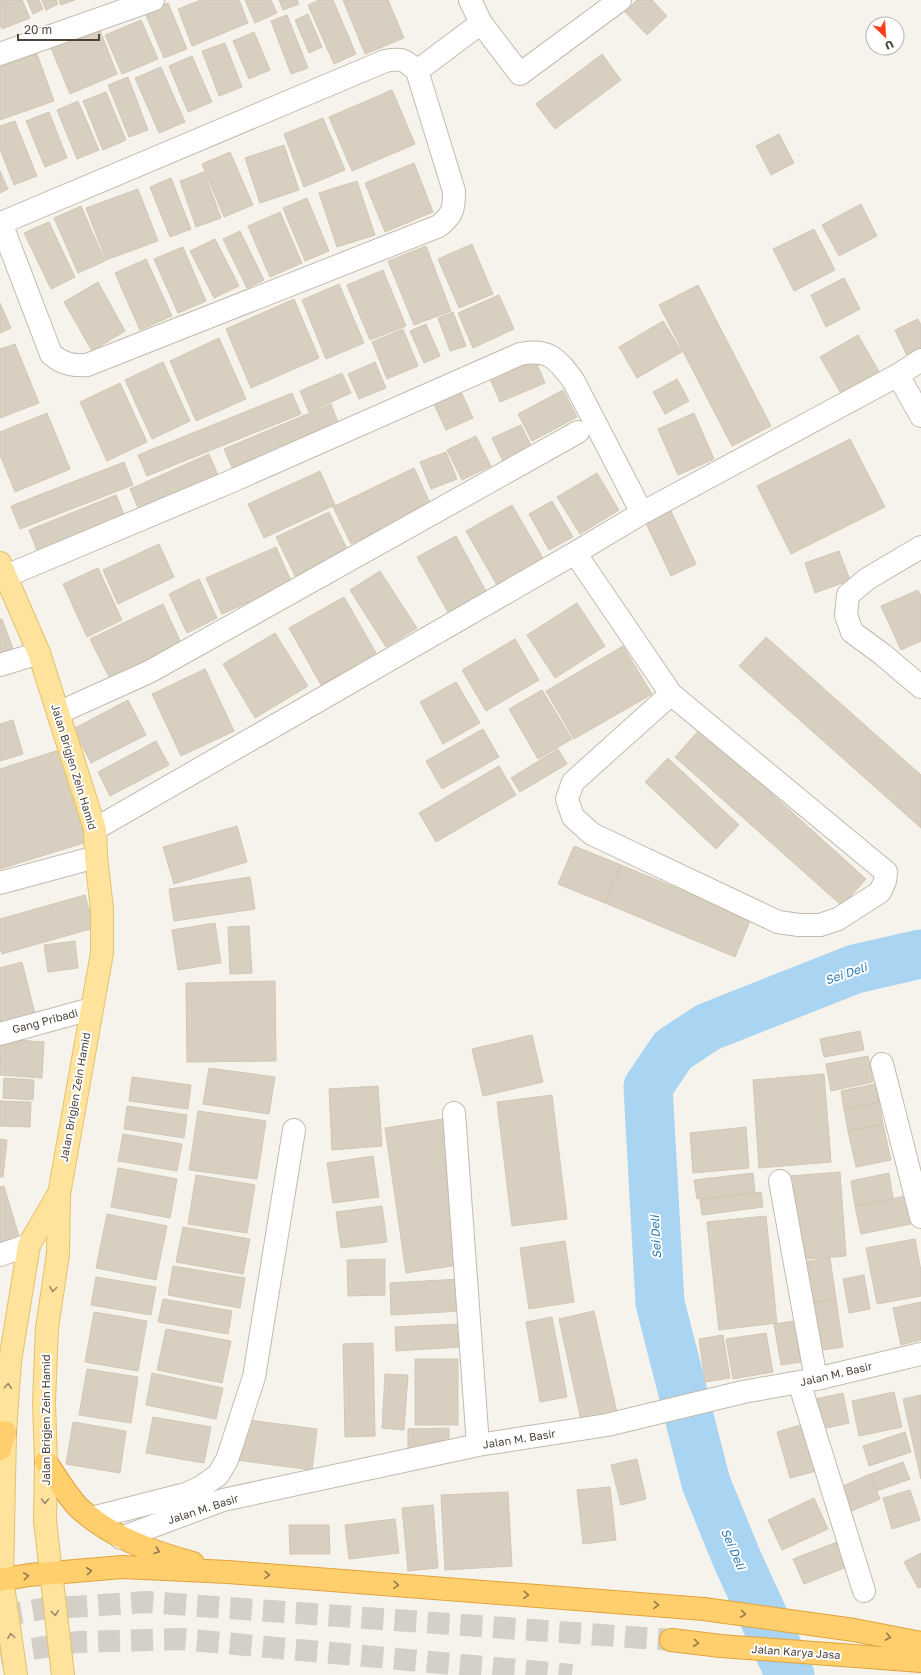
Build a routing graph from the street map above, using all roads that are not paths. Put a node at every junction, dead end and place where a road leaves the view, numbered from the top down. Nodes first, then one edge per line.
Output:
1 (153, 0) edge
2 (470, 0) edge
3 (620, 0) edge
4 (481, 23) junction
5 (0, 54) edge
6 (417, 70) junction
7 (0, 223) edge
8 (921, 360) edge
9 (898, 375) junction
10 (921, 416) edge
11 (578, 432) dead end
12 (642, 513) junction
13 (921, 547) edge
14 (575, 553) junction
15 (3, 570) edge
16 (39, 653) junction
17 (0, 665) edge
18 (921, 687) edge
19 (671, 694) junction
20 (58, 713) junction
21 (95, 829) junction
22 (96, 857) junction
23 (0, 883) edge
24 (91, 1009) junction
25 (0, 1034) edge
26 (882, 1064) dead end
27 (454, 1113) dead end
28 (294, 1130) dead end
29 (780, 1181) dead end
30 (58, 1194) junction
31 (921, 1217) edge
32 (29, 1245) junction
33 (58, 1254) junction
34 (0, 1255) edge
35 (921, 1354) edge
36 (808, 1381) junction
37 (3, 1440) edge
38 (478, 1446) junction
39 (46, 1462) junction
40 (92, 1518) junction
41 (121, 1538) junction
42 (228, 1572) junction
43 (50, 1575) junction
44 (1, 1579) edge
45 (864, 1591) dead end
46 (671, 1640) tunnel mouth
47 (921, 1643) edge
48 (921, 1660) edge
49 (16, 1675) edge
50 (63, 1675) edge

1 - 5 street
2 - 4 street
3 - 4 street
4 - 6 street
6 - 7 street
6 - 7 street
8 - 9 street
9 - 10 street
9 - 12 street
11 - 20 street
12 - 14 street
12 - 15 street
13 - 18 street
14 - 19 street
14 - 21 street
15 - 16 main road, Jalan Brigjen Zein Hamid
16 - 17 street
16 - 20 main road, Jalan Brigjen Zein Hamid
19 - 19 street
20 - 21 main road, Jalan Brigjen Zein Hamid
21 - 22 main road, Jalan Brigjen Zein Hamid
22 - 23 street
22 - 24 main road, Jalan Brigjen Zein Hamid
24 - 25 street, Gang Pribadi
24 - 30 main road, Jalan Brigjen Zein Hamid
26 - 31 street
27 - 38 street
28 - 40 street
29 - 36 street
30 - 32 main road, Jalan Brigjen Zein Hamid
30 - 33 main road, Jalan Brigjen Zein Hamid
32 - 33 main road
32 - 34 street
37 -> 32 main road, Jalan Brigjen Zein Hamid
33 -> 39 main road, Jalan Brigjen Zein Hamid
35 - 36 street, Jalan M. Basir
36 - 38 street, Jalan M. Basir
36 - 45 street
37 - 44 main road, Jalan Brigjen Zein Hamid
38 - 41 street, Jalan M. Basir
39 - 40 highway
39 -> 43 main road, Jalan Brigjen Zein Hamid
40 - 41 highway
41 -> 42 highway
43 -> 42 highway
42 -> 47 highway
44 -> 43 highway
43 -> 50 main road, Jalan Brigjen Zein Hamid
49 -> 44 main road, Jalan Brigjen Zein Hamid
46 -> 48 highway, Jalan Karya Jasa

